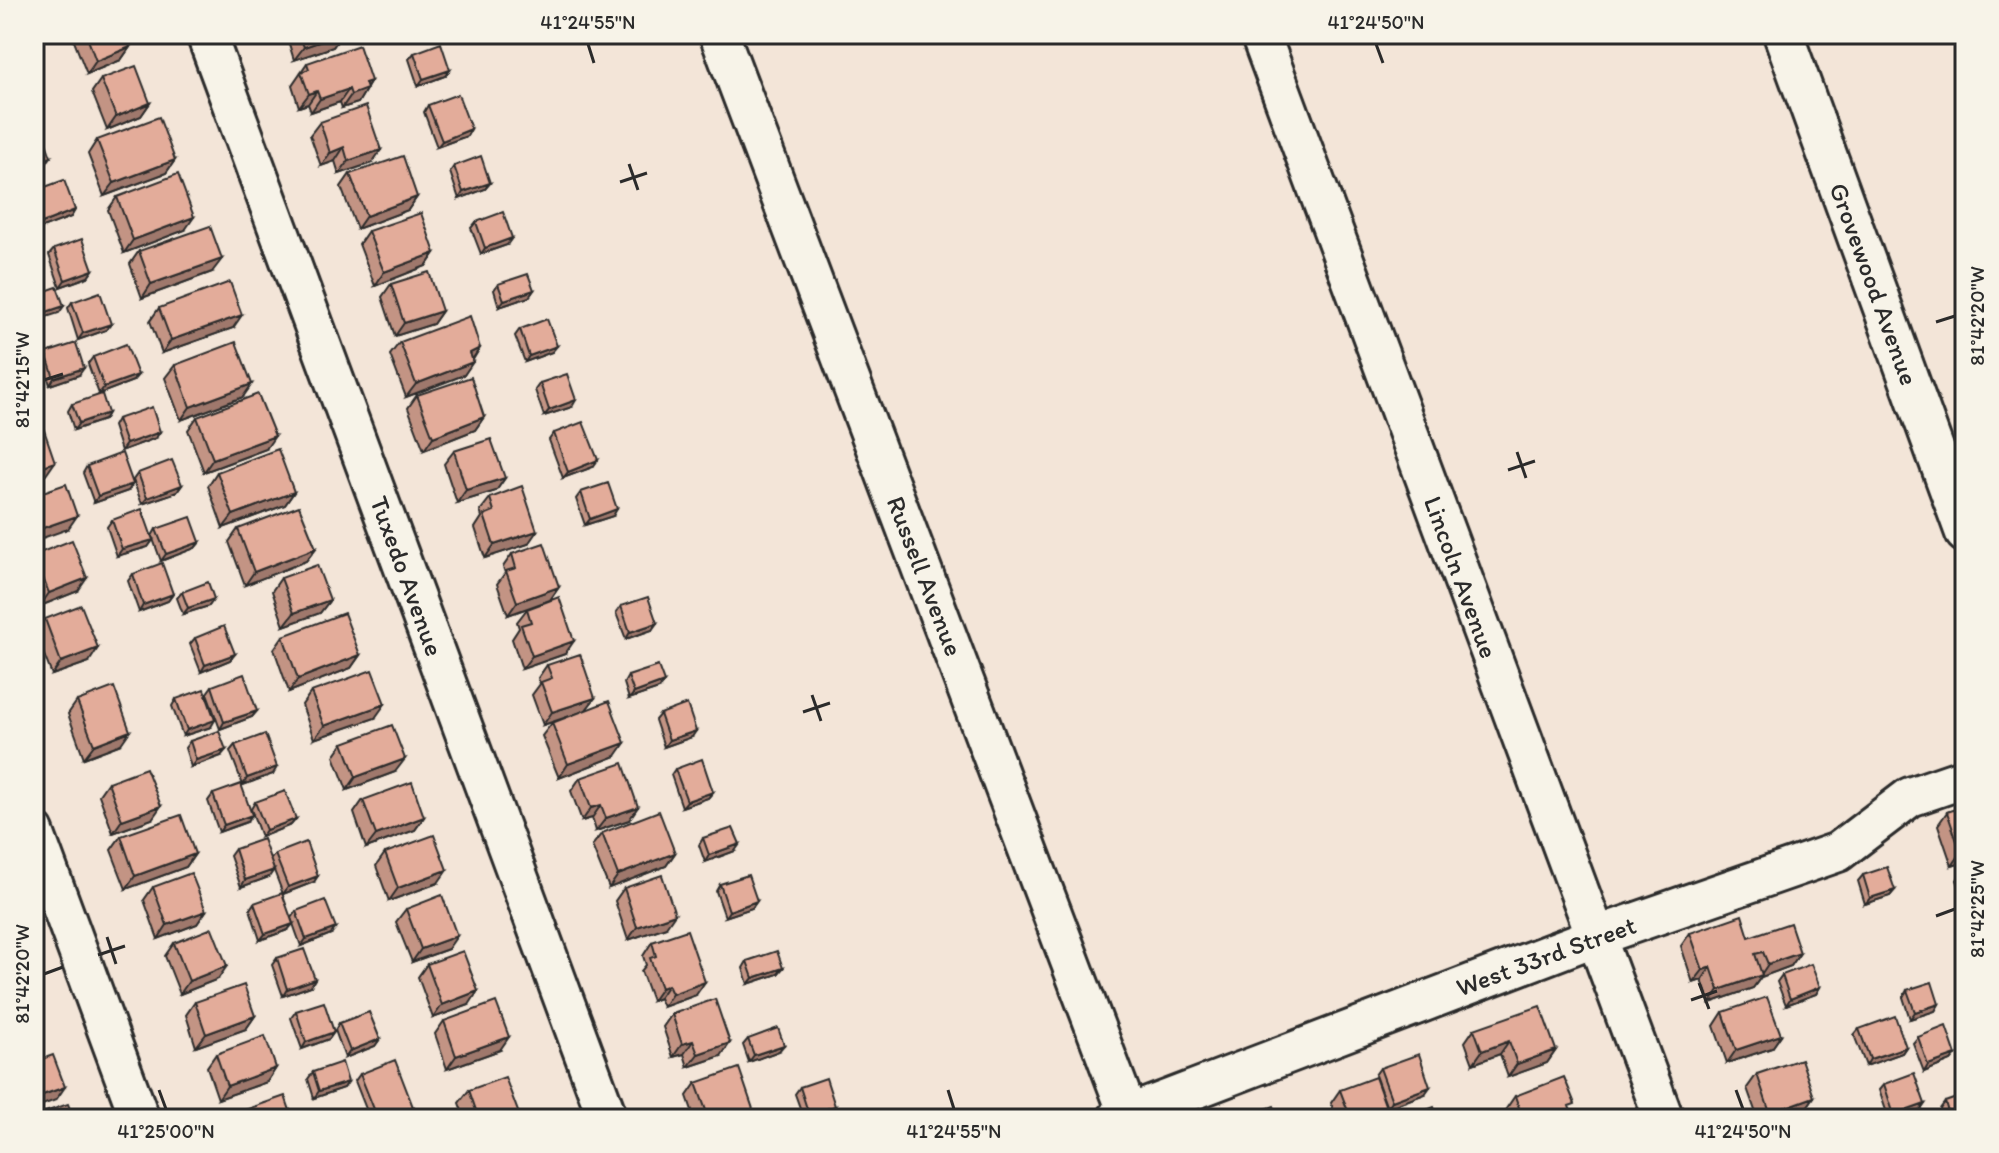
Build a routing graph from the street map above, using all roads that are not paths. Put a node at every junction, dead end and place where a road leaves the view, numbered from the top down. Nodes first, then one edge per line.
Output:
1 (206, 34) edge
2 (719, 34) edge
3 (1260, 34) edge
4 (1783, 34) edge
5 (1965, 533) edge
6 (1965, 778) edge
7 (34, 832) edge
8 (1594, 937) junction
9 (1125, 1118) edge
10 (140, 1119) edge
11 (608, 1119) edge
12 (1664, 1119) edge

1 - 11 street, Tuxedo Avenue
2 - 9 street, Russell Avenue
3 - 8 street, Lincoln Avenue
4 - 5 street, Grovewood Avenue
6 - 8 street, West 33rd Street
7 - 10 street
8 - 9 street, West 33rd Street
8 - 12 street, Lincoln Avenue

